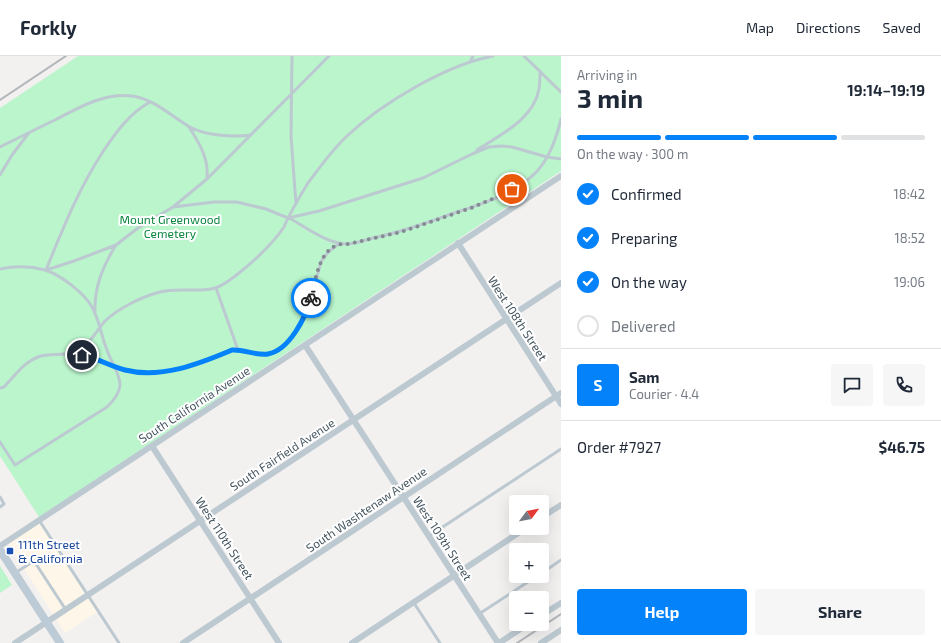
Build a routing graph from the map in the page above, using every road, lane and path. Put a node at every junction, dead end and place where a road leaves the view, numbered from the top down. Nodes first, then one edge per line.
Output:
1 (292, 56) edge
2 (329, 56) edge
3 (474, 56) edge
4 (493, 56) edge
5 (524, 56) edge
6 (470, 62) junction
7 (540, 70) junction
8 (561, 92) edge
9 (291, 95) junction
10 (150, 102) junction
11 (561, 119) edge
12 (189, 127) junction
13 (29, 133) junction
14 (251, 135) junction
15 (0, 147) edge
16 (472, 154) junction
17 (547, 157) junction
18 (561, 159) edge
19 (0, 175) edge
20 (561, 176) edge
21 (207, 179) junction
22 (296, 204) junction
23 (173, 207) junction
24 (288, 218) junction
25 (341, 243) junction
26 (458, 243) junction
27 (116, 244) junction
28 (0, 269) edge
29 (46, 270) junction
30 (561, 283) edge
31 (216, 288) junction
32 (95, 314) junction
33 (506, 319) junction
34 (100, 327) junction
35 (305, 345) junction
36 (238, 350) junction
37 (71, 353) junction
38 (114, 366) junction
39 (0, 388) edge
40 (559, 395) edge
41 (561, 404) edge
42 (353, 420) junction
43 (0, 442) edge
44 (152, 446) junction
45 (561, 449) edge
46 (0, 497) edge
47 (404, 497) junction
48 (561, 505) edge
49 (0, 507) edge
50 (549, 513) edge
51 (39, 520) junction
52 (200, 521) junction
53 (516, 535) edge
54 (429, 536) junction
55 (0, 546) edge
56 (0, 550) edge
57 (561, 560) edge
58 (549, 568) edge
59 (15, 574) junction
60 (454, 576) junction
61 (526, 583) edge
62 (88, 595) junction
63 (250, 599) junction
64 (414, 602) junction
65 (561, 603) edge
66 (66, 610) junction
67 (549, 611) edge
68 (479, 614) junction
69 (47, 622) junction
70 (561, 630) edge
71 (517, 631) edge
72 (15, 643) edge
73 (60, 643) edge
74 (119, 643) edge
75 (183, 643) edge
76 (279, 643) edge
77 (352, 643) edge
78 (440, 643) edge
79 (498, 643) edge
80 (541, 643) edge

1 - 9 lane
2 - 9 lane
3 - 6 lane
4 - 6 lane
5 - 7 lane
6 - 22 lane
7 - 8 lane
7 - 16 lane
9 - 14 lane
9 - 22 lane
10 - 12 lane
10 - 13 lane
10 - 29 lane
11 - 17 lane
12 - 14 lane
12 - 21 lane
13 - 15 lane
13 - 19 lane
14 - 21 lane
16 - 17 lane
16 - 24 lane
17 - 18 lane
17 - 25 lane
20 - 26 street, South California Avenue
21 - 23 lane
22 - 24 lane
23 - 24 lane
23 - 27 lane
24 - 25 lane
24 - 31 lane
25 - 36 lane
26 - 33 street, West 108th Street
26 - 35 street, South California Avenue
27 - 29 lane
27 - 32 lane
28 - 29 lane
29 - 32 lane
30 - 33 street, South Fairfield Avenue
31 - 34 lane
31 - 36 lane
32 - 34 lane
33 - 40 street, West 108th Street
33 - 42 street, South Fairfield Avenue
34 - 37 lane
34 - 38 lane
35 - 42 street, West 109th Street
35 - 44 street, South California Avenue
36 - 38 lane
37 - 38 lane
37 - 39 lane
38 - 43 lane
40 - 41 street, West 108th Street
40 - 47 street, South Washtenaw Avenue
42 - 47 street, West 109th Street
42 - 52 street, South Fairfield Avenue
44 - 51 street, South California Avenue
44 - 52 street, West 110th Street
45 - 54 lane
46 - 49 lane
47 - 54 street, West 109th Street
47 - 63 street, South Washtenaw Avenue
48 - 50 street
51 - 55 street, South California Avenue
51 - 62 lane
52 - 62 street, South Fairfield Avenue
52 - 63 street, West 110th Street
53 - 60 street
54 - 60 street, West 109th Street
56 - 59 main road
57 - 58 lane
59 - 66 lane
59 - 69 main road
60 - 64 street
60 - 68 street, West 109th Street
61 - 68 lane
62 - 66 street, South Fairfield Avenue
62 - 74 lane
63 - 75 street, South Washtenaw Avenue
63 - 76 street, West 110th Street
64 - 77 street
64 - 78 lane
65 - 67 street
66 - 69 street, South Fairfield Avenue
68 - 79 street, West 109th Street
69 - 72 street, South Fairfield Avenue
69 - 73 main road
70 - 80 street
71 - 79 street

